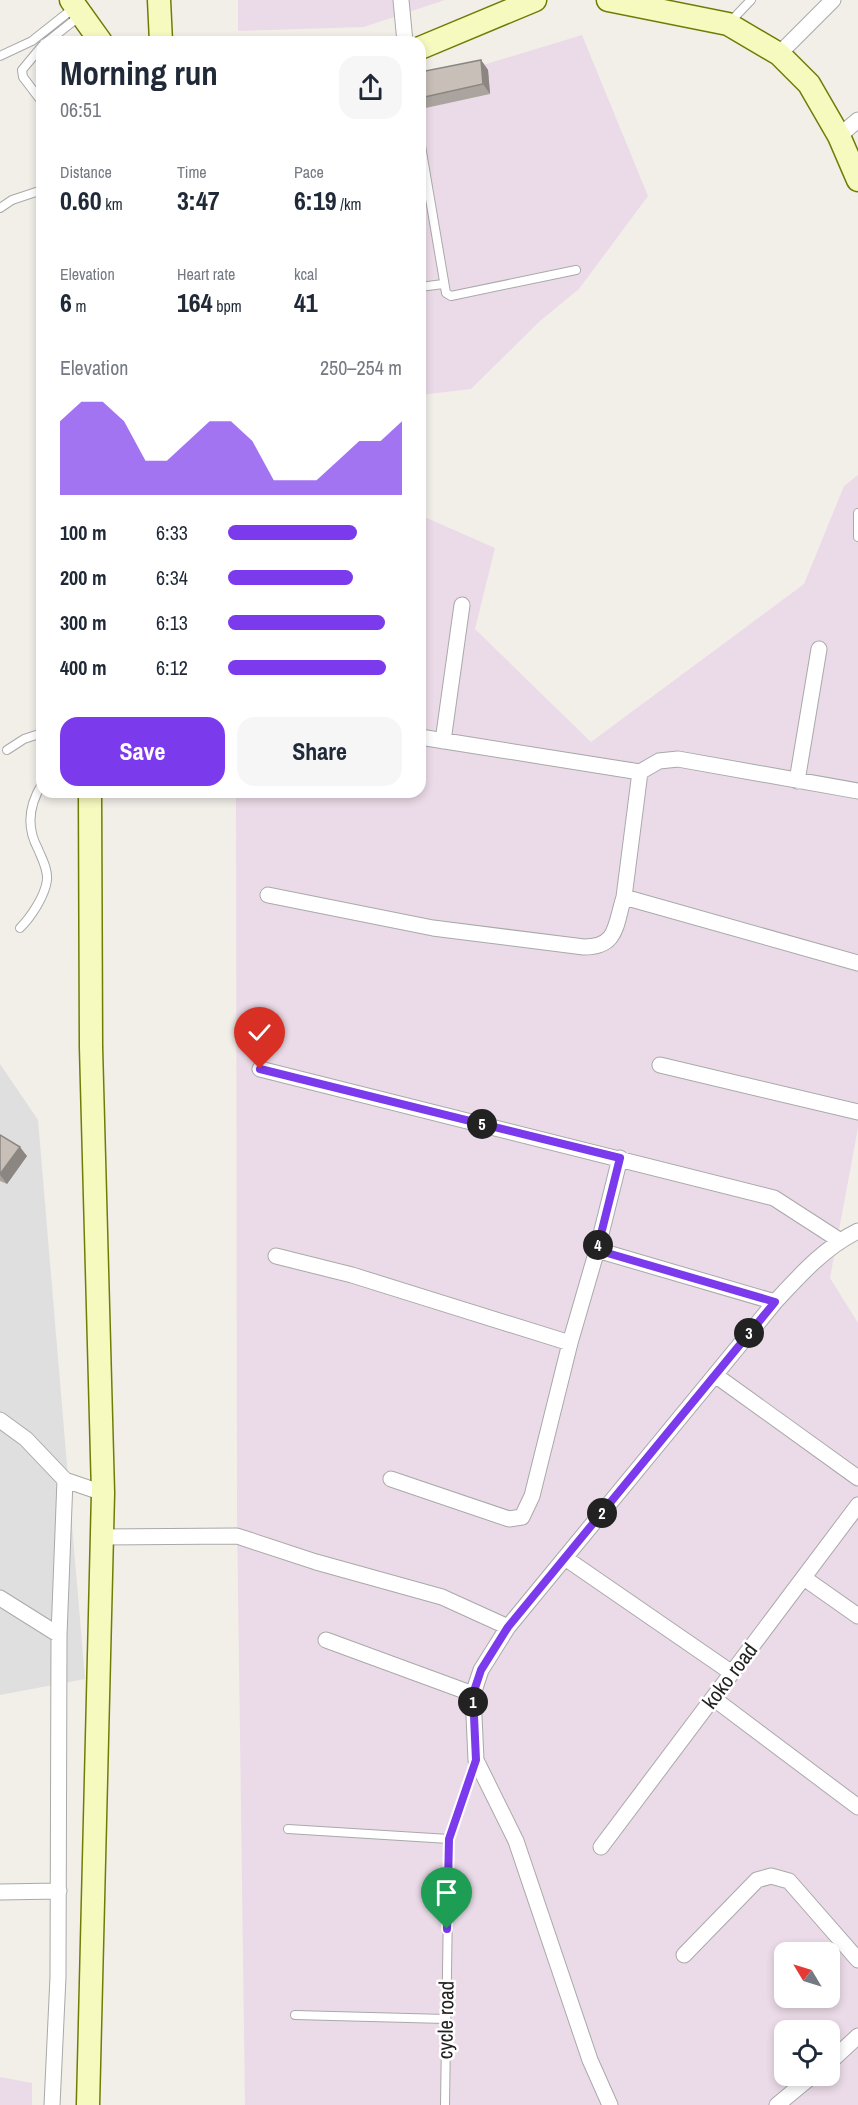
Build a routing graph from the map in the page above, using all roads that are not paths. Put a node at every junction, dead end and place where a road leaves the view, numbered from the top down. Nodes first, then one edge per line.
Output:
1 (159, 0) edge
2 (401, 0) edge
3 (535, 0) edge
4 (608, 0) edge
5 (751, 0) edge
6 (833, 0) edge
7 (76, 7) edge
8 (728, 24) junction
9 (37, 36) edge
10 (52, 36) edge
11 (97, 36) edge
12 (161, 36) edge
13 (404, 36) edge
14 (36, 37) edge
15 (426, 45) edge
16 (36, 53) edge
17 (779, 54) junction
18 (0, 56) edge
19 (36, 94) edge
20 (858, 120) edge
21 (839, 136) junction
22 (426, 178) edge
23 (858, 180) edge
24 (36, 192) edge
25 (0, 208) edge
26 (576, 270) dead end
27 (443, 284) junction
28 (426, 286) edge
29 (858, 513) edge
30 (858, 537) edge
31 (462, 605) dead end
32 (819, 649) dead end
33 (36, 736) edge
34 (426, 738) edge
35 (442, 741) junction
36 (7, 750) dead end
37 (640, 772) junction
38 (797, 781) junction
39 (858, 791) edge
40 (36, 795) edge
41 (90, 798) edge
42 (268, 895) dead end
43 (624, 897) junction
44 (20, 928) dead end
45 (858, 963) edge
46 (660, 1065) dead end
47 (260, 1069) dead end
48 (858, 1112) edge
49 (620, 1158) junction
50 (858, 1231) edge
51 (839, 1240) junction
52 (597, 1250) junction
53 (276, 1256) dead end
54 (775, 1302) junction
55 (570, 1343) junction
56 (715, 1375) junction
57 (0, 1420) edge
58 (858, 1478) edge
59 (391, 1479) dead end
60 (65, 1480) junction
61 (103, 1493) junction
62 (858, 1505) edge
63 (102, 1537) junction
64 (565, 1558) junction
65 (804, 1578) junction
66 (0, 1598) edge
67 (858, 1616) edge
68 (508, 1627) junction
69 (59, 1635) junction
70 (326, 1640) dead end
71 (732, 1673) junction
72 (473, 1694) junction
73 (713, 1698) junction
74 (476, 1760) junction
75 (858, 1807) edge
76 (288, 1829) dead end
77 (449, 1839) junction
78 (601, 1847) dead end
79 (59, 1891) junction
80 (0, 1892) edge
81 (684, 1955) dead end
82 (858, 1960) edge
83 (295, 2015) dead end
84 (446, 2019) junction
85 (858, 2036) edge
86 (840, 2053) edge
87 (800, 2086) edge
88 (52, 2105) edge
89 (88, 2105) edge
90 (445, 2105) edge
91 (610, 2105) edge
92 (777, 2105) edge

1 - 12 street
2 - 13 street
3 - 15 street
4 - 8 street
5 - 8 lane
6 - 17 street
7 - 9 lane
7 - 10 lane
7 - 11 street
8 - 17 street
14 - 18 lane
16 - 19 lane
17 - 21 street
20 - 21 street
21 - 23 street
22 - 27 lane
24 - 25 lane
26 - 27 lane
27 - 28 lane
29 - 30 lane
31 - 35 street
32 - 38 street
33 - 36 lane
34 - 35 street
35 - 37 street
37 - 38 street
37 - 43 street
38 - 39 street
40 - 44 lane
41 - 61 street
42 - 43 street
43 - 45 street
46 - 48 street
47 - 49 street
49 - 51 street
49 - 52 street
50 - 51 street
51 - 54 street
52 - 54 street
52 - 55 street
53 - 55 street
54 - 56 street
55 - 59 street
56 - 58 street
56 - 64 street
57 - 60 street
60 - 61 street
60 - 69 street
61 - 63 street
62 - 65 street, koko road
63 - 68 street
63 - 89 street
64 - 68 street
64 - 71 street
65 - 67 street
65 - 71 street, koko road
66 - 69 street
68 - 72 street
69 - 79 street
70 - 72 street
71 - 73 street, koko road
72 - 74 street
73 - 75 street
73 - 78 street, koko road
74 - 77 lane, cycle road
74 - 91 street
76 - 77 lane
77 - 84 lane, cycle road
79 - 80 street
79 - 88 street
81 - 82 street
83 - 84 lane
84 - 90 lane, cycle road
85 - 86 street
87 - 92 street

